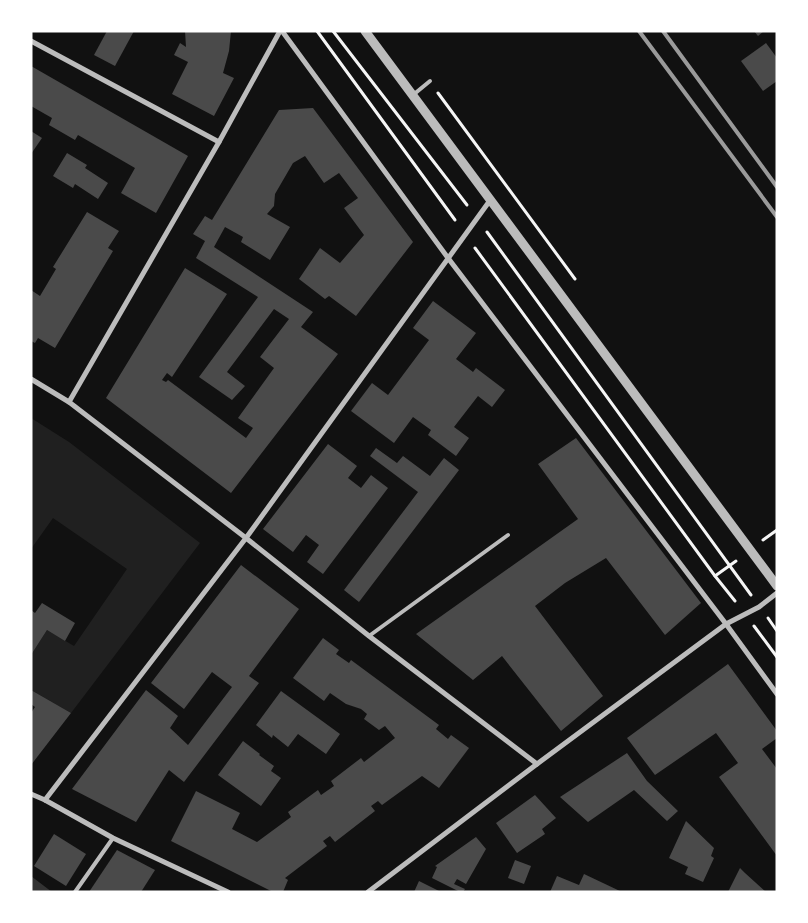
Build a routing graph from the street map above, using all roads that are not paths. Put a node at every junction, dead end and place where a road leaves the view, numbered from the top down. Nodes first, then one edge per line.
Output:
1 (281, 31) edge
2 (365, 31) edge
3 (31, 41) edge
4 (430, 81) dead end
5 (413, 95) junction
6 (219, 142) junction
7 (491, 199) junction
8 (448, 258) junction
9 (31, 379) edge
10 (68, 402) junction
11 (508, 535) dead end
12 (246, 538) junction
13 (777, 586) edge
14 (777, 593) edge
15 (726, 624) junction
16 (369, 636) junction
17 (777, 694) edge
18 (537, 764) junction
19 (31, 794) edge
20 (45, 800) junction
21 (113, 838) junction
22 (74, 892) edge
23 (228, 892) edge
24 (368, 892) edge

1 - 6 street
1 - 8 street
2 - 5 street
3 - 6 street
4 - 5 lane
5 - 7 street
6 - 10 street
7 - 8 street
7 - 13 street
8 - 12 street
8 - 15 street
9 - 10 street
10 - 12 street
11 - 16 lane
12 - 16 street
12 - 20 street
14 - 15 street
15 - 17 street
15 - 18 street
16 - 18 street
18 - 24 street
19 - 20 street
20 - 21 street
21 - 22 lane
21 - 23 street

